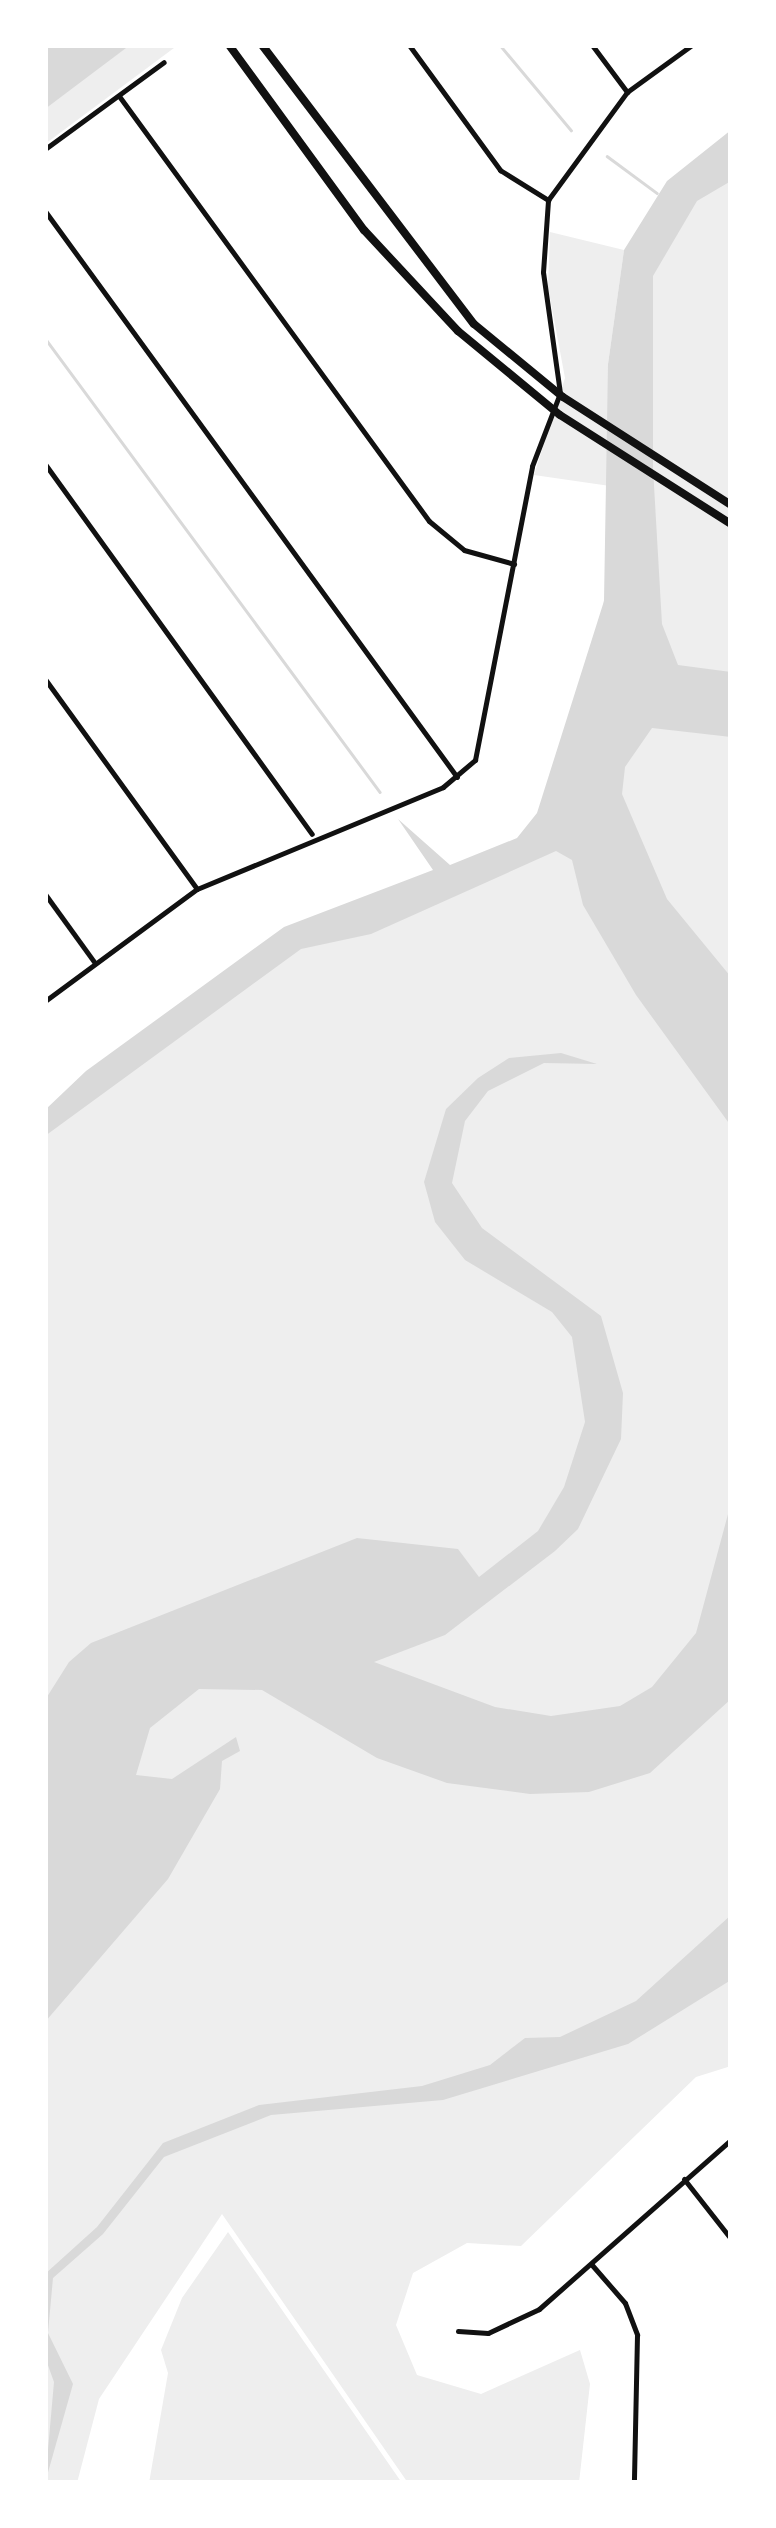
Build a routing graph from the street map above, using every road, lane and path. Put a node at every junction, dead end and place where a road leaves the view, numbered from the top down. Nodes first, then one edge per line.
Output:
1 (228, 45) edge
2 (262, 45) edge
3 (409, 45) edge
4 (592, 45) edge
5 (692, 45) edge
6 (164, 62) dead end
7 (626, 92) junction
8 (119, 96) junction
9 (45, 150) edge
10 (548, 200) junction
11 (45, 211) edge
12 (45, 464) edge
13 (731, 505) edge
14 (731, 524) edge
15 (514, 564) junction
16 (45, 678) edge
17 (457, 777) junction
18 (313, 835) junction
19 (197, 889) junction
20 (45, 894) edge
21 (95, 963) junction
22 (45, 1001) edge
23 (731, 2140) edge
24 (684, 2179) junction
25 (731, 2239) edge
26 (592, 2265) junction
27 (458, 2331) dead end
28 (634, 2483) edge

1 - 14 main road
2 - 13 main road
3 - 10 street
4 - 7 street
5 - 7 street
6 - 8 street
7 - 10 street
8 - 9 street
8 - 15 street
10 - 15 street
11 - 17 street
12 - 18 street
15 - 17 street
16 - 19 street
17 - 18 street
18 - 19 street
19 - 21 street
20 - 21 street
21 - 22 street
23 - 24 street
24 - 25 street
24 - 26 street
26 - 27 street
26 - 28 street

